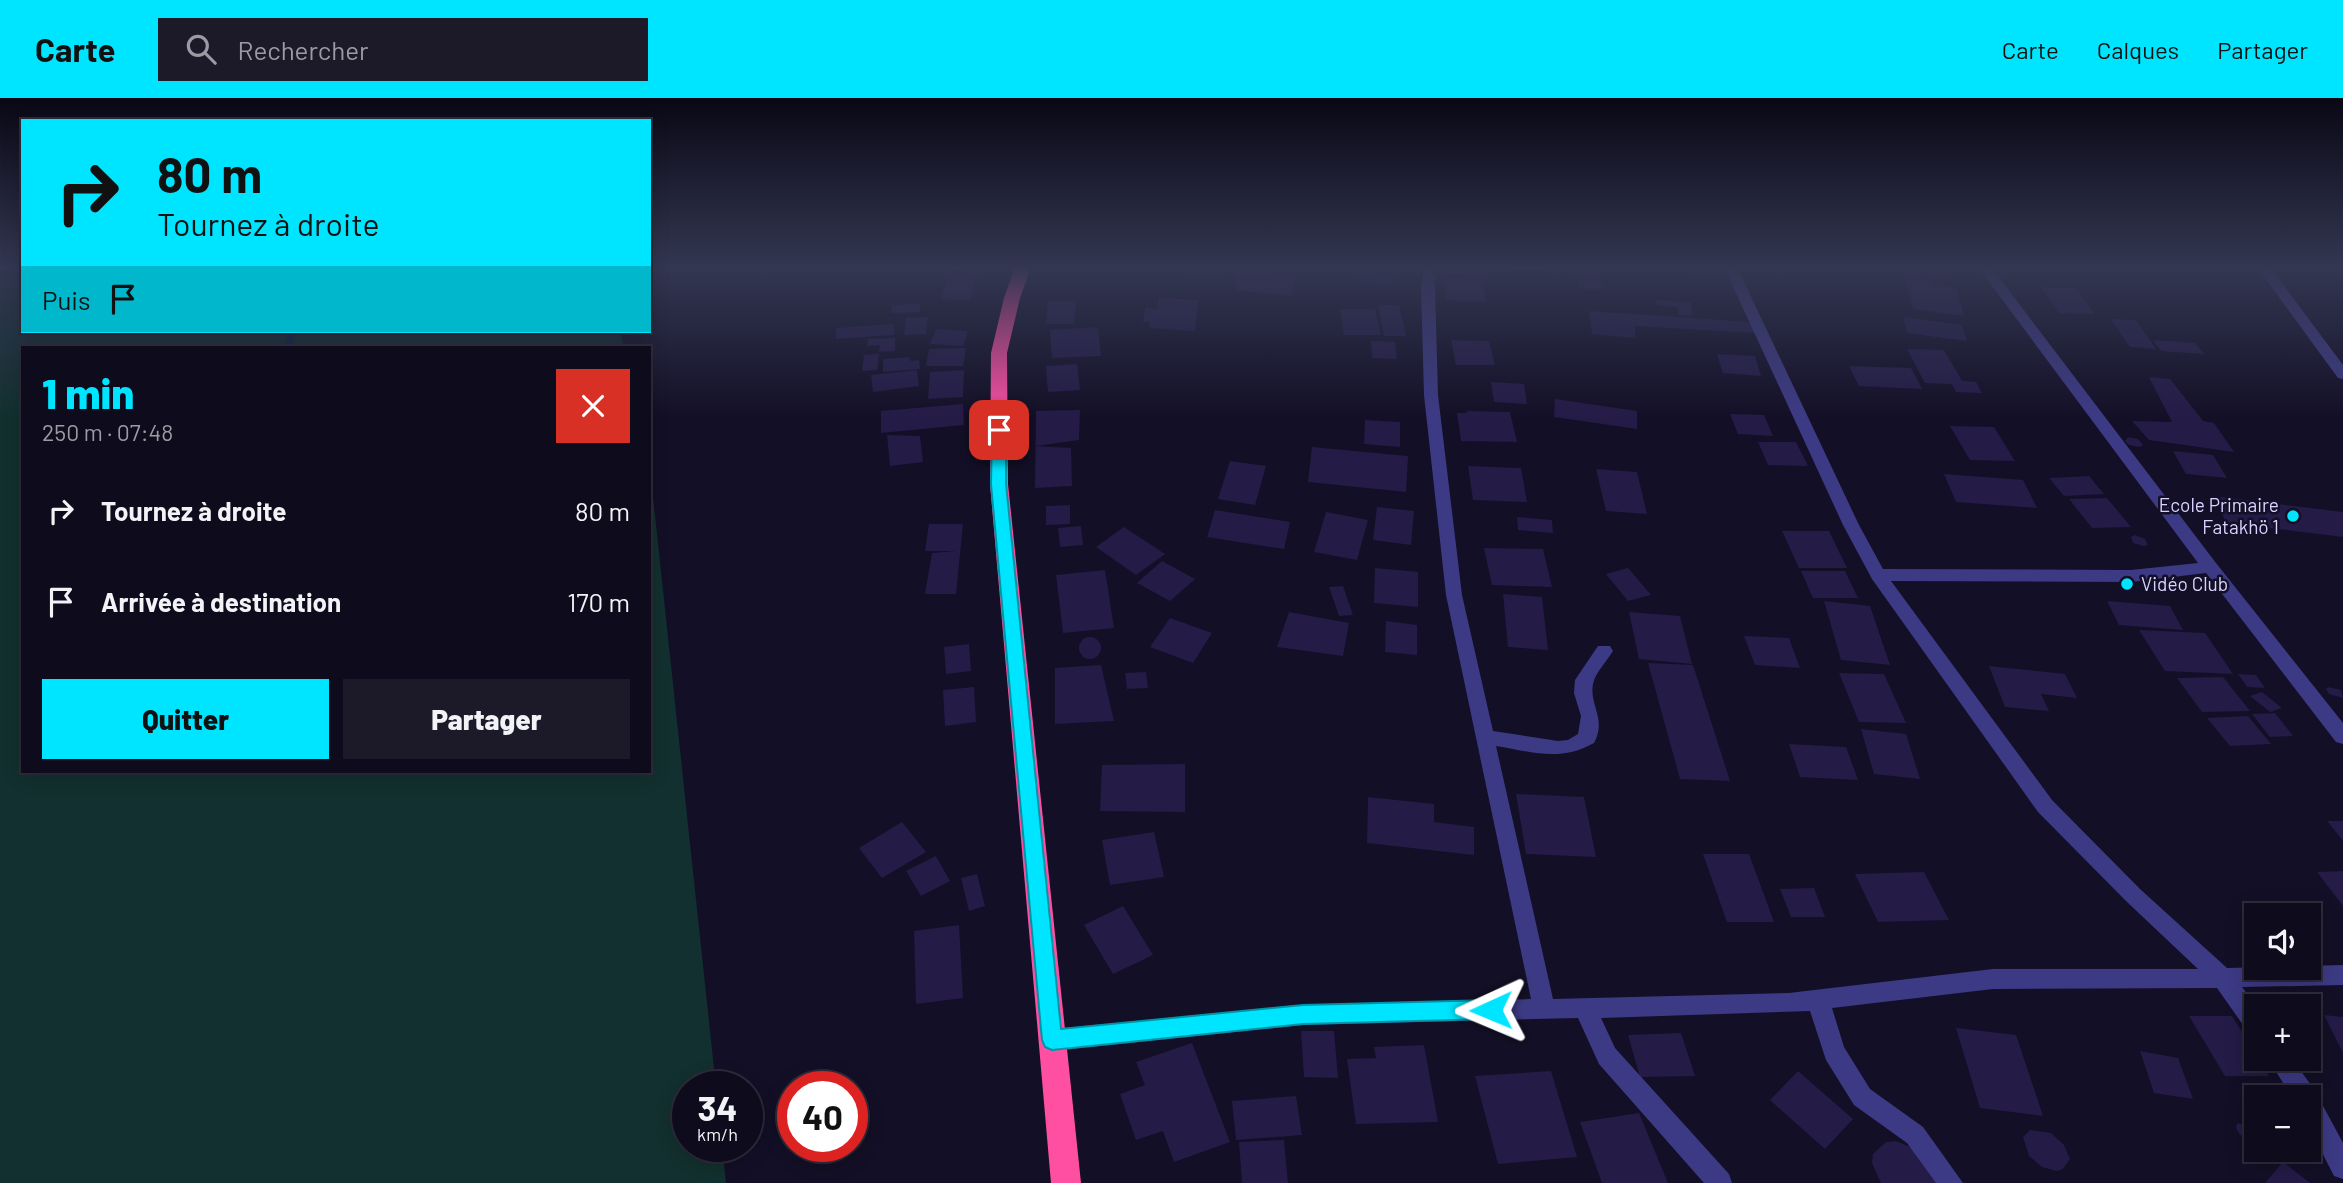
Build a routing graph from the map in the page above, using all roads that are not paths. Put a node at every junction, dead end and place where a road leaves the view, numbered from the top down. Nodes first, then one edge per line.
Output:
1 (1007, 318) edge
2 (1429, 318) edge
3 (1754, 318) edge
4 (2022, 318) edge
5 (2301, 318) edge
6 (2343, 375) edge
7 (2210, 567) junction
8 (1878, 575) junction
9 (1604, 651) dead end
10 (1485, 737) junction
11 (2343, 737) edge
12 (2343, 975) edge
13 (2223, 978) junction
14 (1818, 1000) junction
15 (1584, 1007) junction
16 (1545, 1008) junction
17 (2244, 1008) edge
18 (1052, 1040) junction
19 (2321, 1125) edge
20 (2343, 1167) edge
21 (1066, 1183) edge
22 (1720, 1183) edge
23 (1951, 1183) edge

1 - 18 highway
2 - 10 street
3 - 8 street
4 - 7 street
5 - 6 street
7 - 8 street
7 - 11 street
8 - 13 street
9 - 10 street
10 - 16 street
12 - 13 street
13 - 14 street
13 - 17 street
14 - 15 street
14 - 23 street
15 - 16 street
15 - 22 street
16 - 18 street
18 - 21 highway
19 - 20 street

